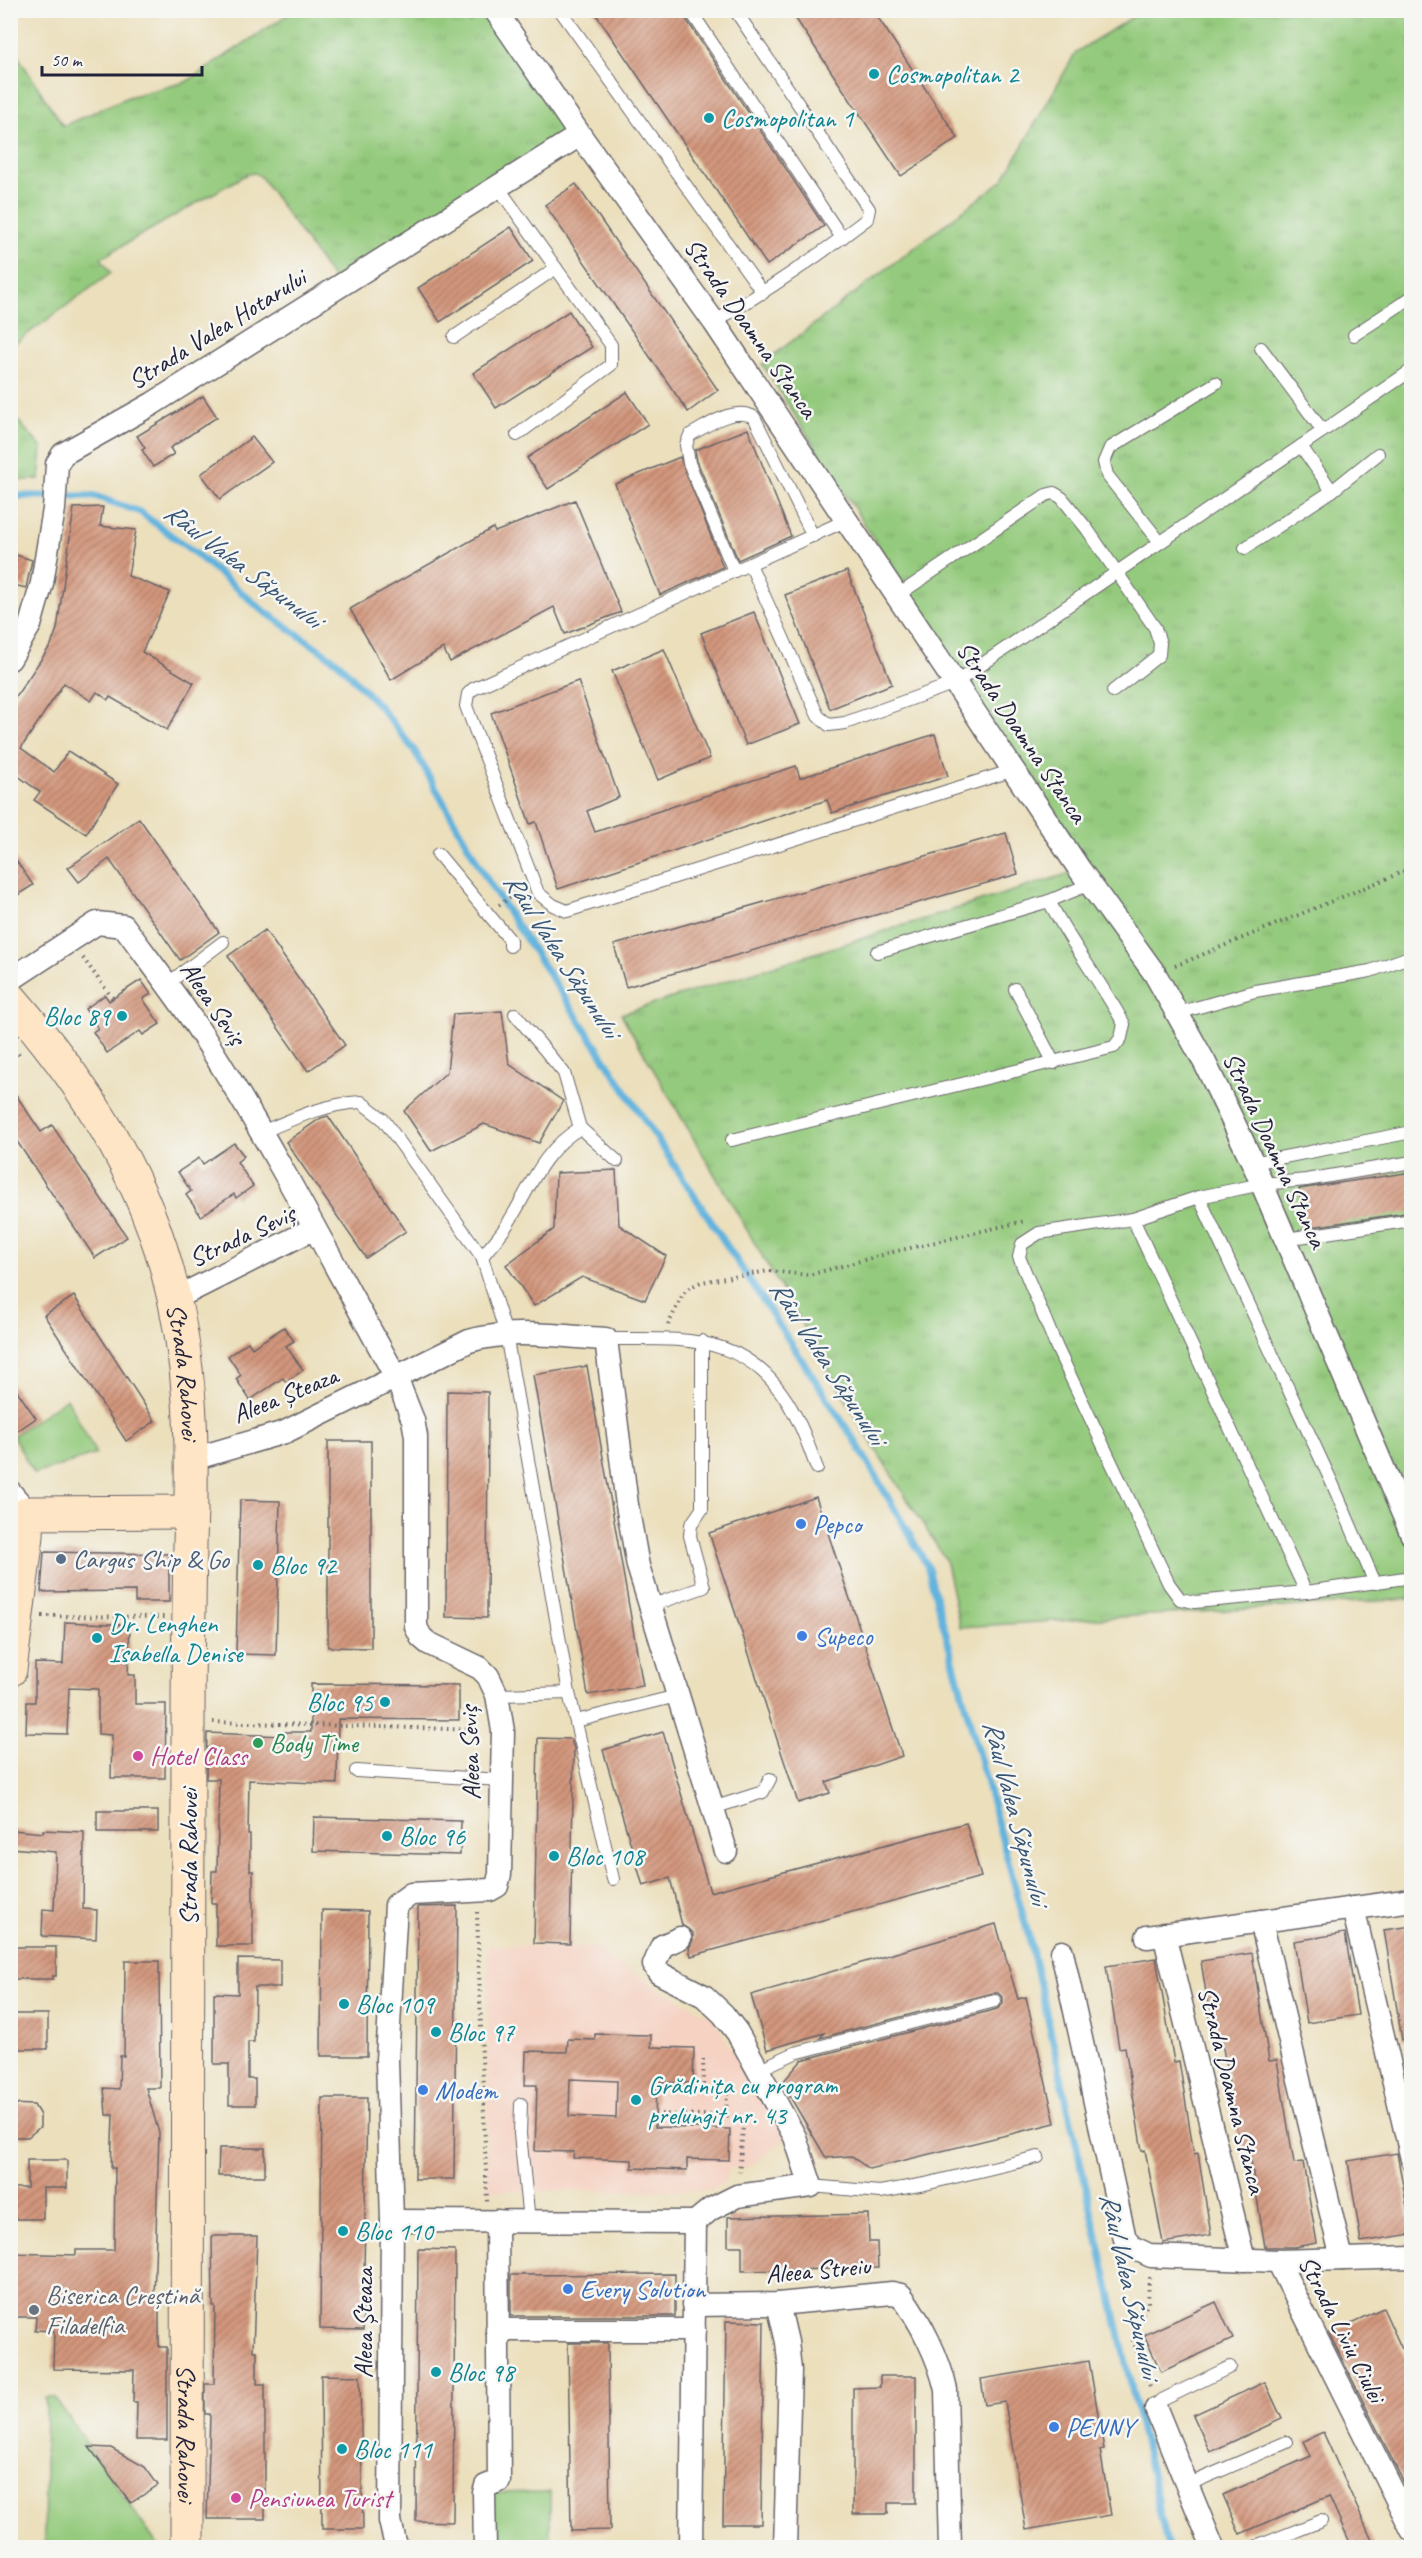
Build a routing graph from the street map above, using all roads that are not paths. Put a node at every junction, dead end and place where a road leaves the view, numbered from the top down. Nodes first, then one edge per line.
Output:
1 (495, 10) edge
2 (561, 10) edge
3 (690, 10) edge
4 (735, 10) edge
5 (580, 135) junction
6 (498, 187) junction
7 (842, 238) junction
8 (556, 268) junction
9 (763, 293) junction
10 (1412, 297) edge
11 (714, 322) junction
12 (1354, 335) dead end
13 (454, 338) dead end
14 (1261, 348) dead end
15 (1412, 370) edge
16 (1216, 382) dead end
17 (1323, 431) junction
18 (517, 435) dead end
19 (1301, 446) junction
20 (1378, 454) dead end
21 (1332, 491) junction
22 (847, 520) junction
23 (813, 536) junction
24 (1160, 542) junction
25 (1245, 548) dead end
26 (750, 564) junction
27 (734, 571) junction
28 (1117, 572) junction
29 (898, 595) junction
30 (10, 659) edge
31 (955, 683) junction
32 (1113, 691) dead end
33 (1014, 770) junction
34 (438, 854) dead end
35 (1089, 884) junction
36 (1048, 901) junction
37 (223, 942) dead end
38 (510, 945) dead end
39 (877, 952) dead end
40 (1412, 956) edge
41 (10, 980) edge
42 (167, 984) junction
43 (1015, 989) dead end
44 (10, 998) edge
45 (1178, 1013) junction
46 (515, 1014) dead end
47 (1054, 1063) junction
48 (580, 1128) junction
49 (262, 1132) junction
50 (1412, 1132) edge
51 (732, 1140) dead end
52 (617, 1161) dead end
53 (1412, 1162) edge
54 (1253, 1163) junction
55 (1262, 1184) junction
56 (1199, 1197) junction
57 (1133, 1219) junction
58 (1412, 1220) edge
59 (313, 1230) junction
60 (1286, 1239) junction
61 (482, 1257) junction
62 (174, 1299) junction
63 (506, 1334) junction
64 (606, 1339) junction
65 (702, 1341) junction
66 (396, 1377) junction
67 (193, 1459) junction
68 (817, 1468) dead end
69 (16, 1506) edge
70 (191, 1512) junction
71 (1412, 1535) edge
72 (1412, 1577) edge
73 (1375, 1583) junction
74 (1306, 1592) junction
75 (650, 1606) junction
76 (10, 1670) edge
77 (569, 1693) junction
78 (497, 1695) junction
79 (677, 1696) junction
80 (576, 1721) junction
81 (356, 1771) dead end
82 (770, 1779) dead end
83 (501, 1780) junction
84 (712, 1808) junction
85 (726, 1851) dead end
86 (613, 1879) dead end
87 (1412, 1900) edge
88 (1353, 1908) junction
89 (1260, 1921) junction
90 (680, 1938) dead end
91 (1062, 1952) dead end
92 (995, 2001) dead end
93 (758, 2070) junction
94 (521, 2104) dead end
95 (1038, 2157) dead end
96 (1412, 2159) edge
97 (812, 2186) junction
98 (392, 2221) junction
99 (492, 2221) junction
100 (529, 2221) junction
101 (695, 2222) junction
102 (1412, 2258) edge
103 (1342, 2259) junction
104 (1244, 2260) junction
105 (1278, 2261) junction
106 (778, 2304) junction
107 (693, 2305) junction
108 (497, 2330) junction
109 (694, 2330) junction
110 (1230, 2367) dead end
111 (1157, 2407) joint
112 (1287, 2442) dead end
113 (1187, 2485) junction
114 (1408, 2516) edge
115 (1321, 2521) dead end
116 (187, 2547) edge
117 (399, 2547) edge
118 (485, 2547) edge
119 (690, 2547) edge
120 (785, 2547) edge
121 (950, 2547) edge
122 (1213, 2547) edge
123 (1253, 2547) edge

1 - 5 street, Strada Doamna Stanca
2 - 9 lane
3 - 7 lane
4 - 7 lane
5 - 6 street, Strada Valea Hotarului
5 - 11 street, Strada Doamna Stanca
6 - 8 lane
6 - 30 street, Strada Valea Hotarului
7 - 9 lane
8 - 13 lane
8 - 18 lane
9 - 11 lane
10 - 12 lane
11 - 22 street, Strada Doamna Stanca
14 - 17 lane
15 - 17 lane
16 - 24 lane
17 - 19 lane
19 - 21 lane
19 - 24 lane
20 - 21 lane
21 - 25 lane
22 - 23 lane
22 - 29 street, Strada Doamna Stanca
23 - 26 lane
23 - 27 lane
24 - 28 lane
26 - 27 lane
26 - 31 lane
27 - 33 lane
28 - 29 lane
28 - 31 lane
28 - 32 lane
29 - 31 street, Strada Doamna Stanca
31 - 33 street, Strada Doamna Stanca
33 - 35 street, Strada Doamna Stanca
34 - 38 lane
35 - 36 lane
35 - 45 street, Strada Doamna Stanca
36 - 39 lane
36 - 47 lane
37 - 42 lane
40 - 45 lane
41 - 42 street, Aleea Seviș
42 - 49 street, Aleea Seviș
43 - 47 lane
44 - 62 street, Strada Rahovei
45 - 54 street, Strada Doamna Stanca
46 - 48 lane
47 - 51 lane
48 - 52 lane
48 - 61 lane
49 - 59 street, Aleea Seviș
49 - 61 lane
50 - 54 lane
53 - 55 lane
54 - 55 street, Strada Doamna Stanca
55 - 56 lane
55 - 60 street, Strada Doamna Stanca
56 - 57 lane
56 - 73 lane
57 - 74 lane
57 - 74 lane
58 - 60 lane
59 - 62 street, Strada Seviș
59 - 66 street, Strada Seviș
60 - 71 street, Strada Doamna Stanca
61 - 63 lane
62 - 67 street, Strada Rahovei
63 - 64 street
63 - 66 street
63 - 77 lane
64 - 65 lane
64 - 75 street
65 - 68 lane
65 - 75 lane
66 - 67 street, Aleea Șteaza
66 - 78 street, Aleea Seviș
67 - 70 street, Strada Rahovei
69 - 70 street
69 - 76 street
70 - 116 street, Strada Rahovei
72 - 73 lane
73 - 74 lane
75 - 79 street
77 - 78 lane
77 - 80 lane
78 - 83 street, Aleea Seviș
79 - 80 lane
79 - 84 street
80 - 86 lane
81 - 83 lane
82 - 84 lane
83 - 98 street, Aleea Seviș
84 - 85 street
87 - 88 street, Strada Doamna Stanca
88 - 89 street, Strada Doamna Stanca
88 - 96 street
89 - 103 street
89 - 104 street, Strada Doamna Stanca
90 - 93 street
91 - 104 street, Strada Liviu Ciulei
92 - 93 lane
93 - 97 street
94 - 100 lane
95 - 97 lane
97 - 101 street
98 - 99 street
98 - 117 street, Aleea Șteaza
99 - 100 street
99 - 108 street
100 - 101 street
101 - 107 street
102 - 103 street
103 - 105 street
104 - 105 street, Strada Liviu Ciulei
105 - 114 street, Strada Liviu Ciulei
106 - 107 street, Aleea Streiu
106 - 120 street
106 - 121 street, Aleea Streiu
107 - 109 street
108 - 109 street
108 - 118 street
109 - 119 street
110 - 111 lane
111 - 113 street
112 - 113 lane
113 - 122 street
115 - 123 lane

